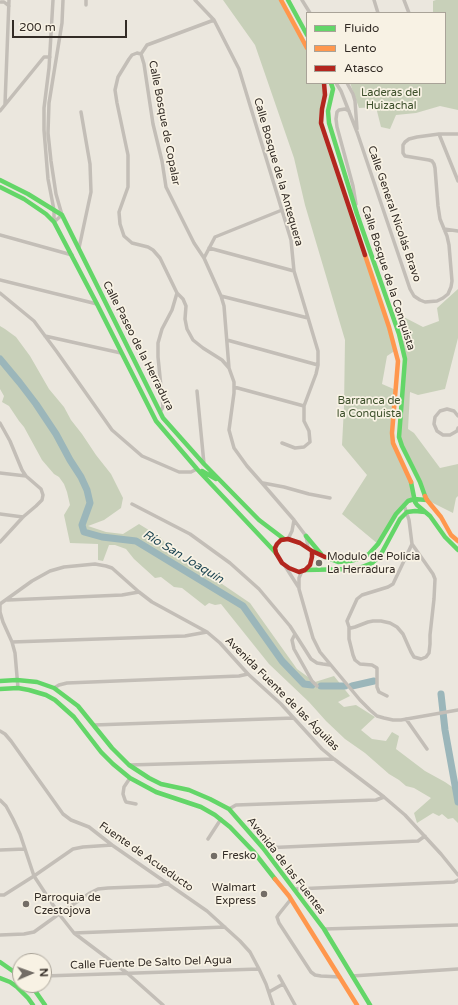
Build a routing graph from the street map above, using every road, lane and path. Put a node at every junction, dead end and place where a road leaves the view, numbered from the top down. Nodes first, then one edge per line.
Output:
1 (10, 0) edge
2 (53, 0) edge
3 (63, 0) edge
4 (86, 0) edge
5 (196, 0) edge
6 (281, 0) edge
7 (288, 0) edge
8 (302, 0) edge
9 (374, 0) edge
10 (404, 0) edge
11 (1, 2) edge
12 (86, 5) dead end
13 (9, 7) junction
14 (294, 11) junction
15 (309, 12) edge
16 (378, 12) edge
17 (409, 12) edge
18 (288, 14) junction
19 (214, 20) junction
20 (306, 33) edge
21 (306, 46) edge
22 (141, 54) junction
23 (50, 57) junction
24 (324, 84) edge
25 (331, 84) edge
26 (337, 84) edge
27 (347, 84) edge
28 (47, 86) junction
29 (52, 86) junction
30 (5, 104) junction
31 (0, 110) edge
32 (349, 111) junction
33 (81, 112) dead end
34 (357, 132) junction
35 (439, 134) junction
36 (458, 134) edge
37 (0, 180) edge
38 (458, 181) edge
39 (0, 187) edge
40 (54, 210) junction
41 (282, 210) junction
42 (357, 214) junction
43 (62, 215) junction
44 (54, 222) junction
45 (69, 228) junction
46 (58, 229) junction
47 (444, 229) junction
48 (458, 231) edge
49 (0, 235) edge
50 (79, 248) junction
51 (209, 248) junction
52 (72, 255) junction
53 (204, 258) junction
54 (294, 271) junction
55 (0, 280) edge
56 (0, 292) edge
57 (177, 293) junction
58 (221, 296) junction
59 (97, 304) junction
60 (308, 318) junction
61 (45, 336) junction
62 (227, 340) junction
63 (121, 353) junction
64 (318, 365) junction
65 (229, 368) junction
66 (234, 387) junction
67 (197, 391) dead end
68 (304, 406) junction
69 (160, 412) junction
70 (458, 416) edge
71 (0, 423) edge
72 (458, 428) edge
73 (0, 430) edge
74 (5, 431) junction
75 (282, 443) dead end
76 (204, 464) junction
77 (198, 469) junction
78 (0, 473) edge
79 (26, 476) junction
80 (221, 482) junction
81 (262, 483) junction
82 (422, 487) junction
83 (413, 489) junction
84 (330, 498) dead end
85 (414, 499) junction
86 (427, 500) junction
87 (132, 504) dead end
88 (404, 505) junction
89 (407, 512) junction
90 (425, 512) junction
91 (0, 514) edge
92 (23, 517) junction
93 (294, 520) junction
94 (306, 536) junction
95 (286, 539) junction
96 (458, 541) edge
97 (0, 542) edge
98 (412, 544) junction
99 (310, 549) junction
100 (458, 550) edge
101 (276, 553) junction
102 (324, 556) junction
103 (330, 559) junction
104 (285, 566) junction
105 (329, 569) junction
106 (303, 571) junction
107 (299, 589) junction
108 (139, 592) junction
109 (6, 600) junction
110 (0, 603) edge
111 (349, 627) junction
112 (207, 632) junction
113 (295, 634) junction
114 (12, 642) junction
115 (330, 665) junction
116 (248, 674) junction
117 (17, 680) junction
118 (0, 681) edge
119 (317, 686) dead end
120 (18, 688) junction
121 (54, 688) junction
122 (0, 689) edge
123 (387, 696) dead end
124 (458, 710) edge
125 (294, 718) junction
126 (406, 719) junction
127 (94, 725) junction
128 (0, 731) edge
129 (427, 749) dead end
130 (120, 757) junction
131 (334, 759) junction
132 (112, 764) junction
133 (130, 765) junction
134 (126, 775) junction
135 (130, 778) junction
136 (384, 796) junction
137 (0, 800) edge
138 (136, 804) dead end
139 (6, 806) junction
140 (0, 807) edge
141 (229, 810) junction
142 (221, 820) junction
143 (425, 836) junction
144 (208, 839) dead end
145 (112, 845) junction
146 (263, 848) junction
147 (25, 849) junction
148 (0, 850) edge
149 (458, 875) edge
150 (34, 876) junction
151 (458, 880) edge
152 (168, 883) junction
153 (295, 889) junction
154 (286, 892) junction
155 (0, 895) edge
156 (290, 898) junction
157 (59, 914) junction
158 (458, 925) edge
159 (225, 927) junction
160 (324, 929) junction
161 (74, 933) junction
162 (0, 934) edge
163 (0, 962) edge
164 (458, 968) edge
165 (259, 969) junction
166 (12, 970) edge
167 (127, 973) junction
168 (52, 976) edge
169 (279, 976) dead end
170 (352, 976) junction
171 (340, 977) junction
172 (0, 978) edge
173 (283, 984) junction
174 (269, 992) junction
175 (37, 993) edge
176 (33, 1005) edge
177 (45, 1005) edge
178 (163, 1005) edge
179 (273, 1005) edge
180 (295, 1005) edge
181 (357, 1005) edge
182 (370, 1005) edge

1 - 13 street
2 - 23 street
3 - 29 street
4 - 12 street
5 - 19 street, Calle Bosque de la Antequera
6 - 18 main road
7 - 14 main road
8 - 15 street
9 - 16 street
10 - 17 street
11 - 13 street
13 - 30 street
14 - 18 main road
14 - 20 main road
18 - 21 main road
19 - 22 street
19 - 41 street, Calle Bosque de la Antequera
22 - 53 street, Calle Bosque de Copalar
22 - 57 street
23 - 28 street
23 - 30 street
24 - 83 main road, Calle Bosque de la Conquista
25 - 42 main road, Calle Bosque de la Conquista
26 - 32 street, Calle General Nicolás Bravo
27 - 34 street, Calle General Nicolás Bravo
28 - 29 street
28 - 40 street
29 - 43 street
30 - 31 street
32 - 34 street, Calle General Nicolás Bravo
32 - 42 street
33 - 50 street
34 - 47 street, Calle General Nicolás Bravo
35 - 36 street
35 - 38 street
35 - 47 street, Calle General Nicolás Bravo
37 - 40 main road, Calle Paseo de la Herradura
39 - 44 main road, Calle Paseo de la Herradura
40 - 43 main road, Calle Paseo de la Herradura
40 - 44 street
41 - 51 street
41 - 54 street, Calle Bosque de la Antequera
42 - 82 main road, Calle Bosque de la Conquista
43 - 44 street
43 - 45 main road, Calle Paseo de la Herradura
44 - 46 main road, Calle Paseo de la Herradura
45 - 46 main road
45 - 50 main road, Calle Paseo de la Herradura
46 - 52 main road, Calle Paseo de la Herradura
47 - 48 street
49 - 52 street
50 - 69 main road, Calle Paseo de la Herradura
51 - 53 street
51 - 54 street
52 - 59 main road, Calle Paseo de la Herradura
53 - 58 street, Calle Bosque de Copalar
54 - 60 street, Calle Bosque de la Antequera
55 - 59 street
56 - 61 street
57 - 65 street
57 - 69 street
58 - 60 street
58 - 62 street, Calle Bosque de Copalar
59 - 63 main road, Calle Paseo de la Herradura
60 - 64 street, Calle Bosque de la Antequera
61 - 63 street
61 - 77 street
62 - 64 street
62 - 65 street, Calle Bosque de Copalar
63 - 77 main road, Calle Paseo de la Herradura
64 - 68 street, Calle Bosque de la Antequera
65 - 66 street, Calle Bosque de Copalar
66 - 68 street
66 - 81 street
67 - 76 street
68 - 75 street
69 - 76 main road, Calle Paseo de la Herradura
70 - 72 street
71 - 74 street
73 - 74 street
74 - 79 street
76 - 80 main road, Calle Paseo de la Herradura
77 - 80 main road
77 - 101 main road, Calle Paseo de la Herradura
78 - 79 street
79 - 92 street
80 - 95 main road, Calle Paseo de la Herradura
81 - 84 street
81 - 93 street
82 - 83 main road
82 - 86 main road, Calle Bosque de la Conquista
83 - 85 main road, Calle Bosque de la Conquista
85 - 86 main road
85 - 88 main road
85 - 90 main road
86 - 96 main road, Calle Bosque de la Conquista
87 - 113 street
88 - 89 street
88 - 103 main road
89 - 90 main road
89 - 98 street
89 - 105 main road
90 - 100 main road
91 - 92 street
92 - 97 street
93 - 94 street
93 - 95 street
94 - 99 street
94 - 102 main road
95 - 99 main road
95 - 101 main road
98 - 111 street
98 - 111 street
99 - 102 main road
99 - 106 main road
101 - 104 main road
102 - 103 main road
103 - 105 main road
104 - 106 main road
104 - 107 street
105 - 106 main road
106 - 107 street
107 - 115 street
108 - 109 street
108 - 109 street, Avenida Fuente de las Águilas
108 - 112 street, Avenida Fuente de las Águilas
109 - 110 street, Avenida Fuente de las Águilas
110 - 114 street, Avenida Fuente de las Águilas
111 - 123 street
112 - 114 street
112 - 116 street, Avenida Fuente de las Águilas
113 - 115 street
113 - 119 street
114 - 117 street, Avenida Fuente de las Águilas
115 - 126 street
116 - 121 street
116 - 125 street, Avenida Fuente de las Águilas
117 - 118 main road, Avenida de las Fuentes
117 - 120 street, Avenida Fuente de las Águilas
117 - 121 main road, Avenida de las Fuentes
120 - 122 main road, Avenida de las Fuentes
120 - 132 main road, Avenida de las Fuentes
121 - 127 main road, Avenida de las Fuentes
124 - 126 street
125 - 127 street
125 - 131 street, Avenida Fuente de las Águilas
126 - 129 street
127 - 130 main road, Avenida de las Fuentes
128 - 145 street, Fuente de Acueducto
130 - 132 main road
130 - 133 main road, Avenida de las Fuentes
131 - 133 street
131 - 136 street, Avenida Fuente de las Águilas
132 - 134 main road, Avenida de las Fuentes
133 - 134 main road
133 - 141 main road, Avenida de las Fuentes
134 - 135 main road, Avenida de las Fuentes
135 - 138 street
135 - 142 main road, Avenida de las Fuentes
136 - 141 street
136 - 143 street, Avenida Fuente de las Águilas
137 - 139 street
139 - 140 street
139 - 147 street
141 - 146 main road, Avenida de las Fuentes
142 - 144 street
142 - 154 main road, Avenida de las Fuentes
143 - 146 street
143 - 149 street, Avenida Fuente de las Águilas
145 - 150 street
145 - 152 street, Fuente de Acueducto
146 - 153 main road, Avenida de las Fuentes
147 - 148 street
147 - 150 street
150 - 155 street
150 - 157 street
151 - 153 street
152 - 157 street
152 - 159 street, Fuente de Acueducto
153 - 154 main road
153 - 156 main road
153 - 160 main road, Avenida de las Fuentes
154 - 156 main road, Avenida de las Fuentes
156 - 171 main road, Avenida de las Fuentes
156 - 171 street
157 - 161 street
157 - 162 street
158 - 160 street
159 - 161 street
159 - 165 street, Fuente de Acueducto
160 - 170 main road, Avenida de las Fuentes
161 - 167 street
163 - 166 main road
164 - 170 street
165 - 167 street, Calle Fuente De Salto Del Agua
165 - 174 street, Fuente de Acueducto
167 - 168 street, Calle Fuente De Salto Del Agua
167 - 178 street
169 - 173 street
170 - 182 main road, Avenida de las Fuentes
171 - 181 main road, Avenida de las Fuentes
172 - 176 main road
173 - 174 street
173 - 180 street
174 - 179 street, Fuente de Acueducto
175 - 177 main road

